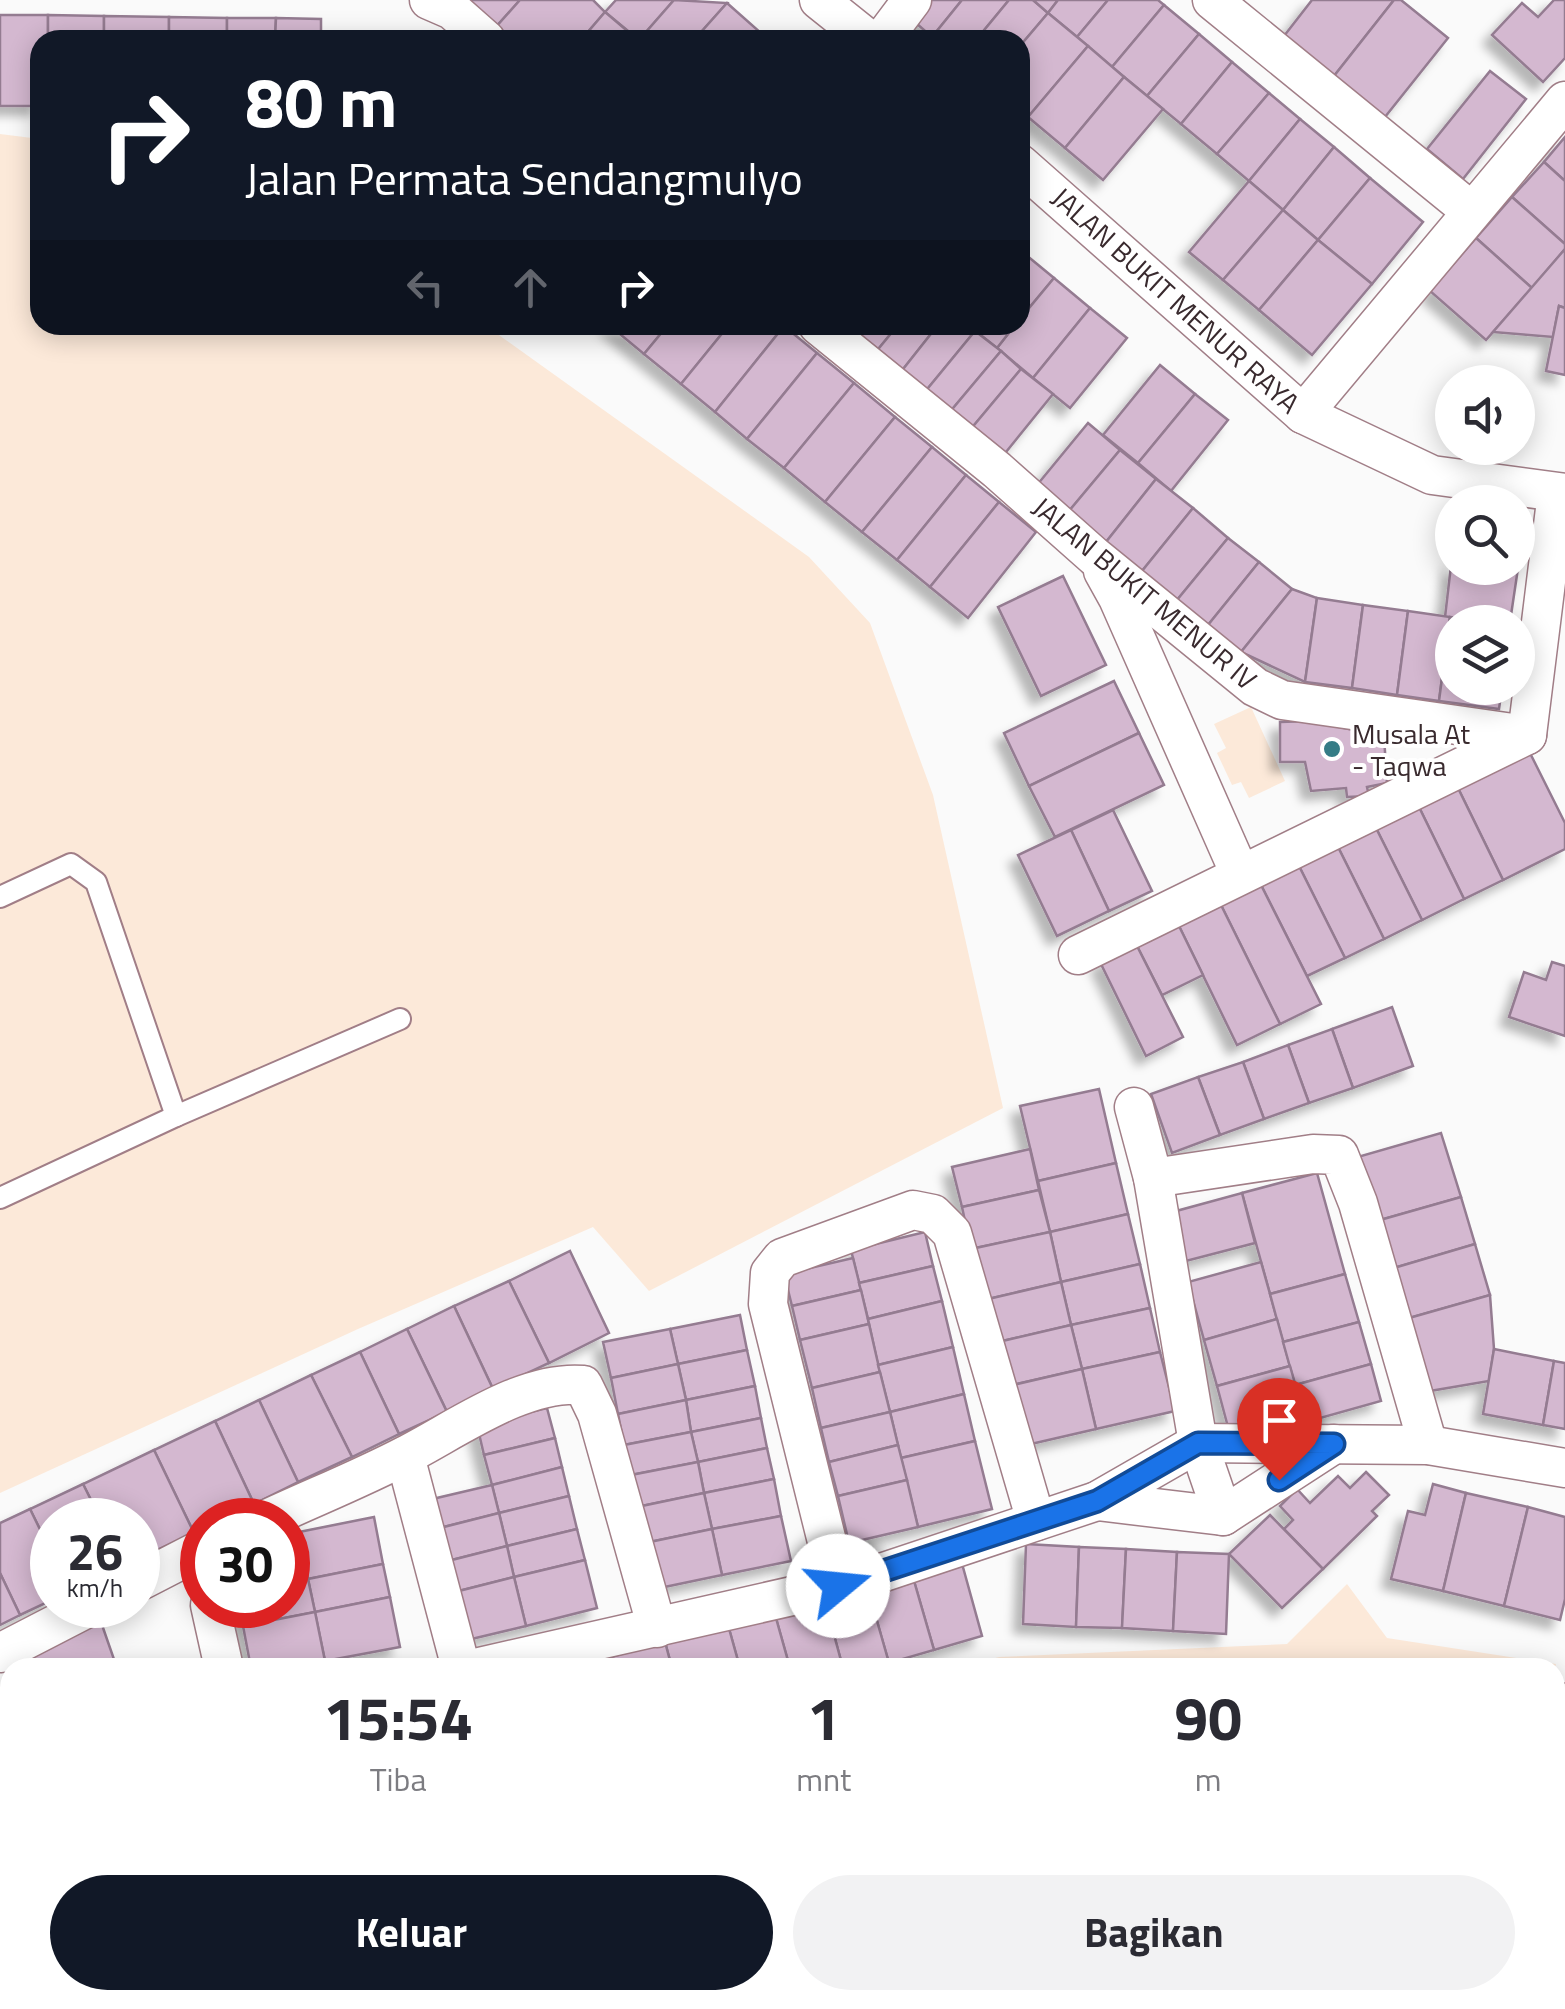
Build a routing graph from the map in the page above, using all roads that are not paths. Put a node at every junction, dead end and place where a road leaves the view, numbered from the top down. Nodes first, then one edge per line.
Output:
1 (429, 0) edge
2 (819, 0) edge
3 (912, 0) edge
4 (1212, 0) edge
5 (475, 30) edge
6 (856, 30) edge
7 (890, 30) edge
8 (1565, 102) edge
9 (1030, 173) edge
10 (1471, 212) junction
11 (830, 335) edge
12 (1302, 414) junction
13 (1561, 493) edge
14 (1094, 556) junction
15 (1527, 735) junction
16 (1240, 874) junction
17 (0, 896) edge
18 (1078, 955) dead end
19 (400, 1019) dead end
20 (1134, 1107) dead end
21 (176, 1116) junction
22 (1153, 1178) junction
23 (0, 1198) edge
24 (1198, 1443) junction
25 (1334, 1444) junction
26 (1428, 1445) junction
27 (406, 1456) junction
28 (1565, 1468) edge
29 (310, 1500) edge
30 (1097, 1501) junction
31 (1223, 1516) junction
32 (1036, 1522) junction
33 (838, 1586) junction
34 (48, 1628) edge
35 (215, 1628) edge
36 (657, 1628) junction
37 (0, 1653) edge
38 (222, 1658) edge
39 (458, 1658) edge
40 (520, 1658) edge

1 - 5 street
2 - 6 street
3 - 7 street
4 - 10 street
8 - 10 street
9 - 12 street, JALAN BUKIT MENUR RAYA
10 - 12 street
11 - 14 street, JALAN BUKIT MENUR IV
12 - 13 street, JALAN BUKIT MENUR RAYA
13 - 15 street
14 - 15 street, JALAN BUKIT MENUR IV
14 - 16 street
15 - 16 street
16 - 18 street
17 - 21 lane
19 - 21 lane
20 - 22 street
21 - 23 lane
22 - 24 street
22 - 26 street
24 - 25 street
24 - 30 street
24 - 31 street
25 - 26 street
25 - 31 street
26 - 28 street
27 - 29 street
27 - 36 street
27 - 39 street
30 - 31 street
30 - 32 street
32 - 33 street
32 - 33 street
33 - 36 street
34 - 37 street
35 - 38 street
36 - 40 street

